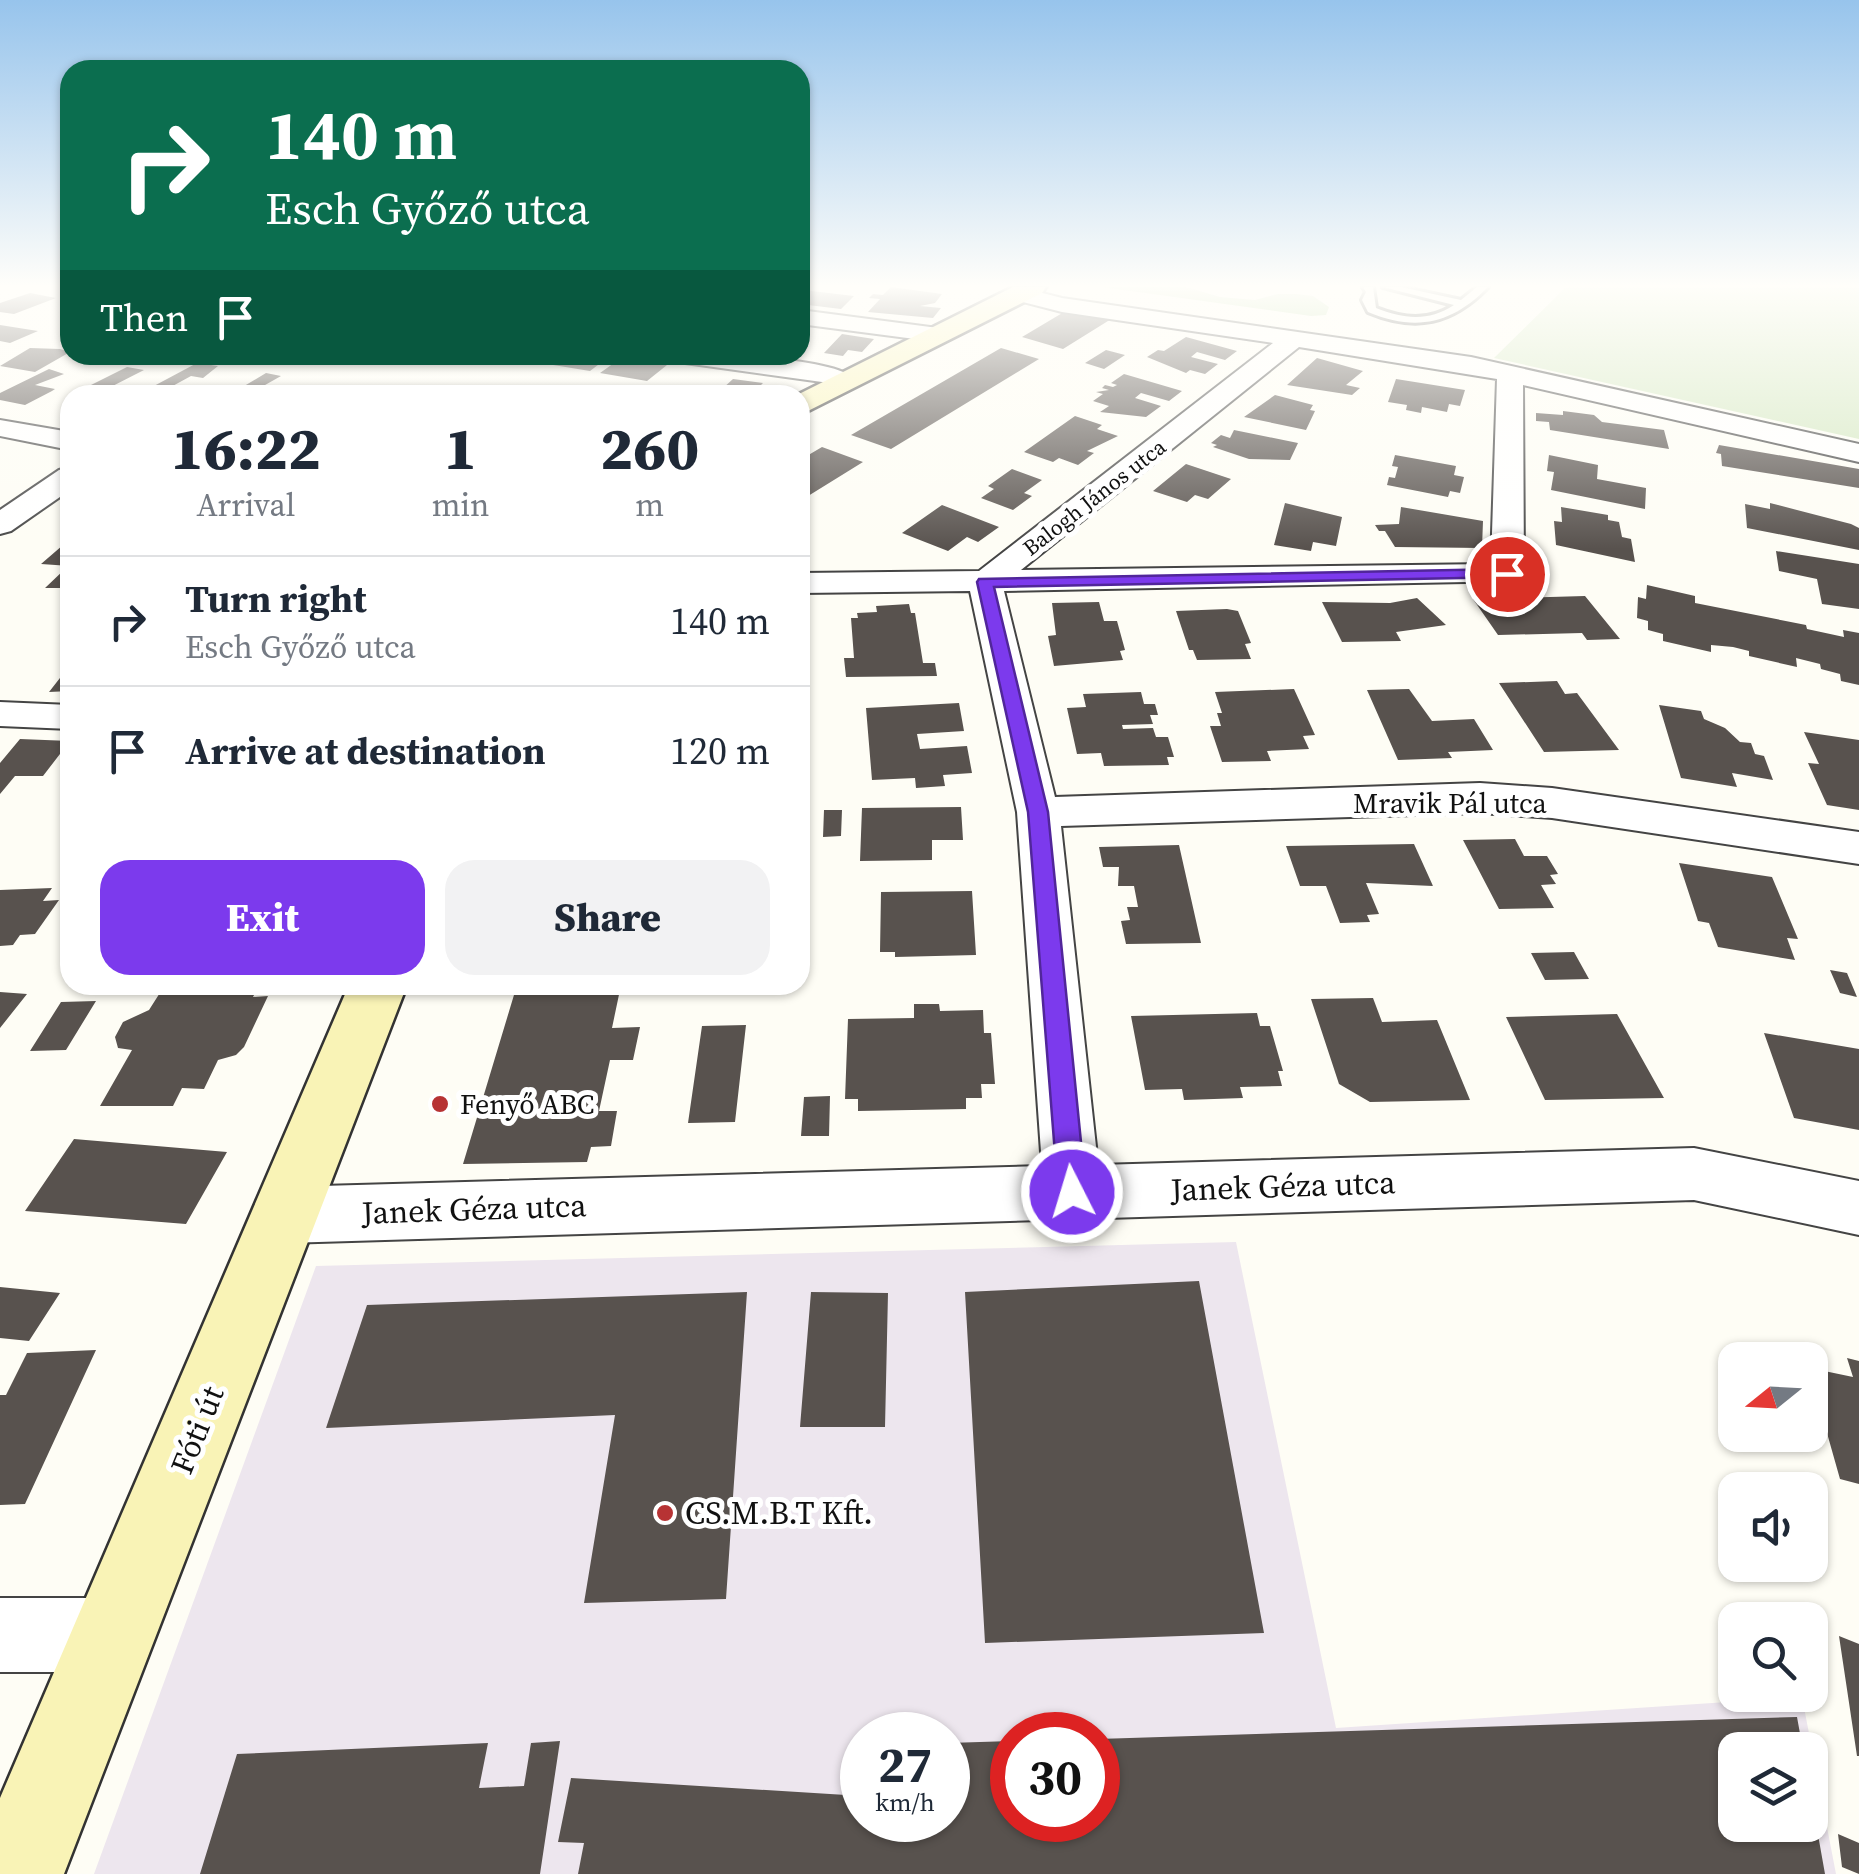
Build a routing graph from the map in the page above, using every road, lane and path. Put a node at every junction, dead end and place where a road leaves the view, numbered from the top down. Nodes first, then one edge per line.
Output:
1 (822, 374) edge
2 (861, 374) edge
3 (1250, 374) edge
4 (1510, 374) edge
5 (1512, 374) edge
6 (846, 382) junction
7 (810, 401) edge
8 (0, 428) edge
9 (60, 439) edge
10 (1859, 453) edge
11 (60, 483) edge
12 (0, 524) edge
13 (985, 582) junction
14 (810, 583) edge
15 (0, 714) edge
16 (60, 717) edge
17 (1038, 812) junction
18 (1859, 848) edge
19 (374, 995) edge
20 (1072, 1192) junction
21 (1859, 1208) edge
22 (285, 1215) junction
23 (0, 1635) edge
24 (114, 1635) junction
25 (16, 1874) edge

1 - 6 street
2 - 6 main road
3 - 13 street, Balogh János utca
4 - 13 street
5 - 10 street
6 - 7 main road
8 - 9 street
11 - 12 street
13 - 14 street
13 - 17 street
15 - 16 street
17 - 18 street, Mravik Pál utca
17 - 20 street
19 - 22 main road, Fóti út
20 - 21 street, Janek Géza utca
20 - 22 street, Janek Géza utca
22 - 24 main road, Fóti út
23 - 24 street
24 - 25 main road, Fóti út

